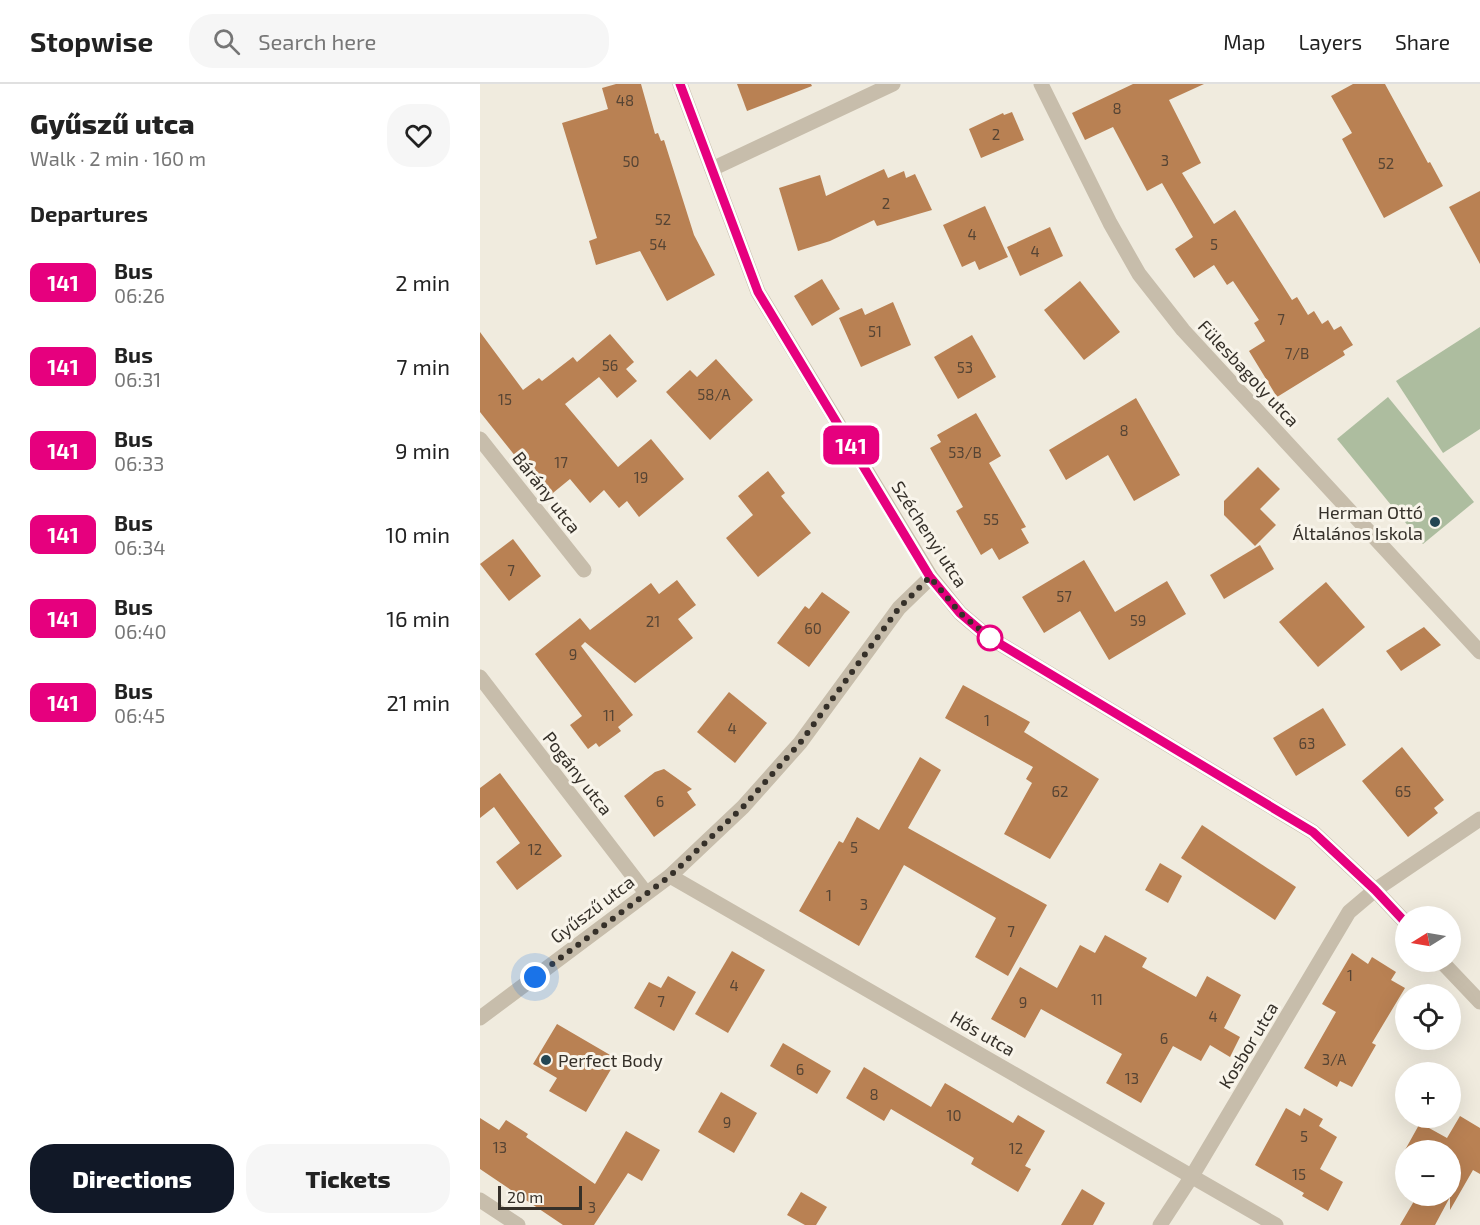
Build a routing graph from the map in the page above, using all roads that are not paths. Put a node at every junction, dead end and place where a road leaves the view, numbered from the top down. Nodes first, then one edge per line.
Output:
1 (680, 84) edge
2 (893, 84) edge
3 (1041, 84) edge
4 (712, 169) junction
5 (480, 438) edge
6 (584, 570) dead end
7 (930, 577) junction
8 (1480, 652) edge
9 (480, 677) edge
10 (1480, 819) edge
11 (670, 876) junction
12 (1375, 890) junction
13 (646, 893) junction
14 (1395, 911) edge
15 (1452, 972) edge
16 (1480, 1002) edge
17 (480, 1018) edge
18 (1192, 1176) junction
19 (480, 1200) edge
20 (518, 1225) edge
21 (1160, 1225) edge
22 (1276, 1225) edge

1 - 4 street, Széchenyi utca
2 - 4 street
3 - 8 street, Fülesbagoly utca
4 - 7 street, Széchenyi utca
5 - 6 street, Bárány utca
7 - 11 street, Gyűszű utca
7 - 12 street, Széchenyi utca
9 - 13 street, Pogány utca
10 - 12 street, Kosbor utca
11 - 13 street, Gyűszű utca
11 - 18 street, Hős utca
12 - 14 street, Széchenyi utca
12 - 18 street, Kosbor utca
13 - 17 street, Gyűszű utca
15 - 16 street
18 - 21 street, Kosbor utca
18 - 22 street, Hős utca
19 - 20 street

